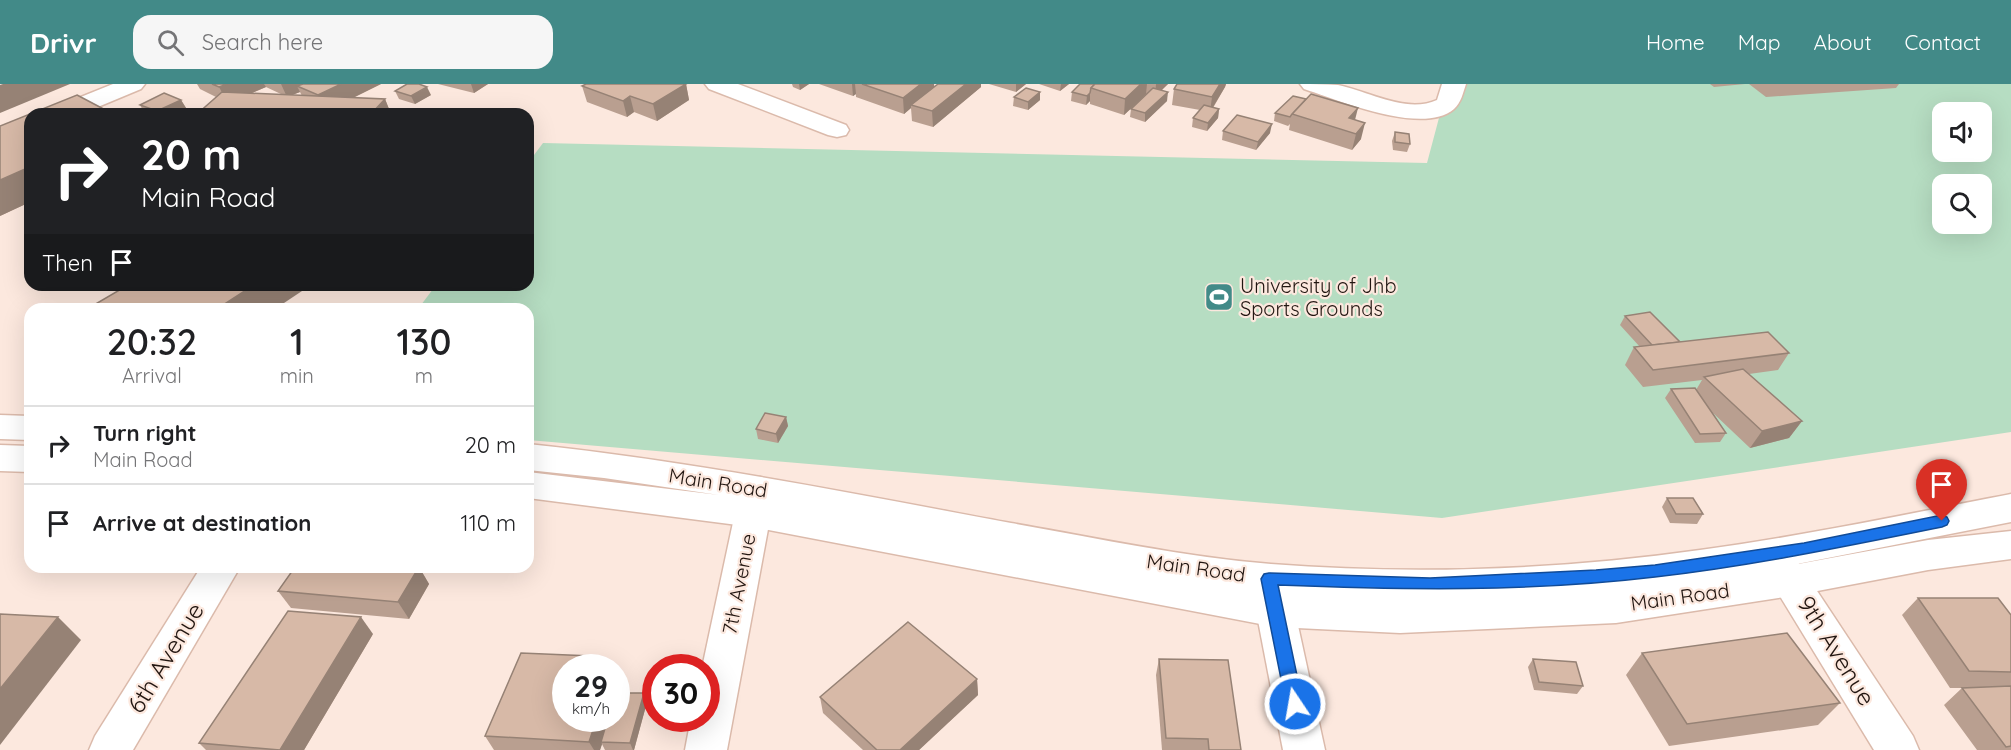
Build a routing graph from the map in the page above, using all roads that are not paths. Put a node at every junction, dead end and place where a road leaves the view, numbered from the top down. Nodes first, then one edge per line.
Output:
1 (133, 84) edge
2 (717, 84) edge
3 (1312, 84) edge
4 (1454, 84) edge
5 (75, 108) edge
6 (837, 130) dead end
7 (14, 432) edge
8 (24, 449) edge
9 (534, 458) edge
10 (534, 485) edge
11 (756, 501) junction
12 (2011, 508) edge
13 (2011, 545) edge
14 (1782, 567) junction
15 (217, 573) edge
16 (1272, 595) junction
17 (110, 750) edge
18 (706, 750) edge
19 (1304, 750) edge
20 (1898, 750) edge

1 - 5 main road
2 - 6 main road
3 - 4 main road
7 - 8 main road
9 - 11 main road, Main Road
10 - 11 main road, Main Road
11 - 16 main road, Main Road
11 - 18 main road, 7th Avenue
12 - 14 main road, Main Road
13 - 14 main road, Main Road
14 - 16 main road, Main Road
14 - 20 main road, 9th Avenue
15 - 17 main road, 6th Avenue
16 - 19 main road

